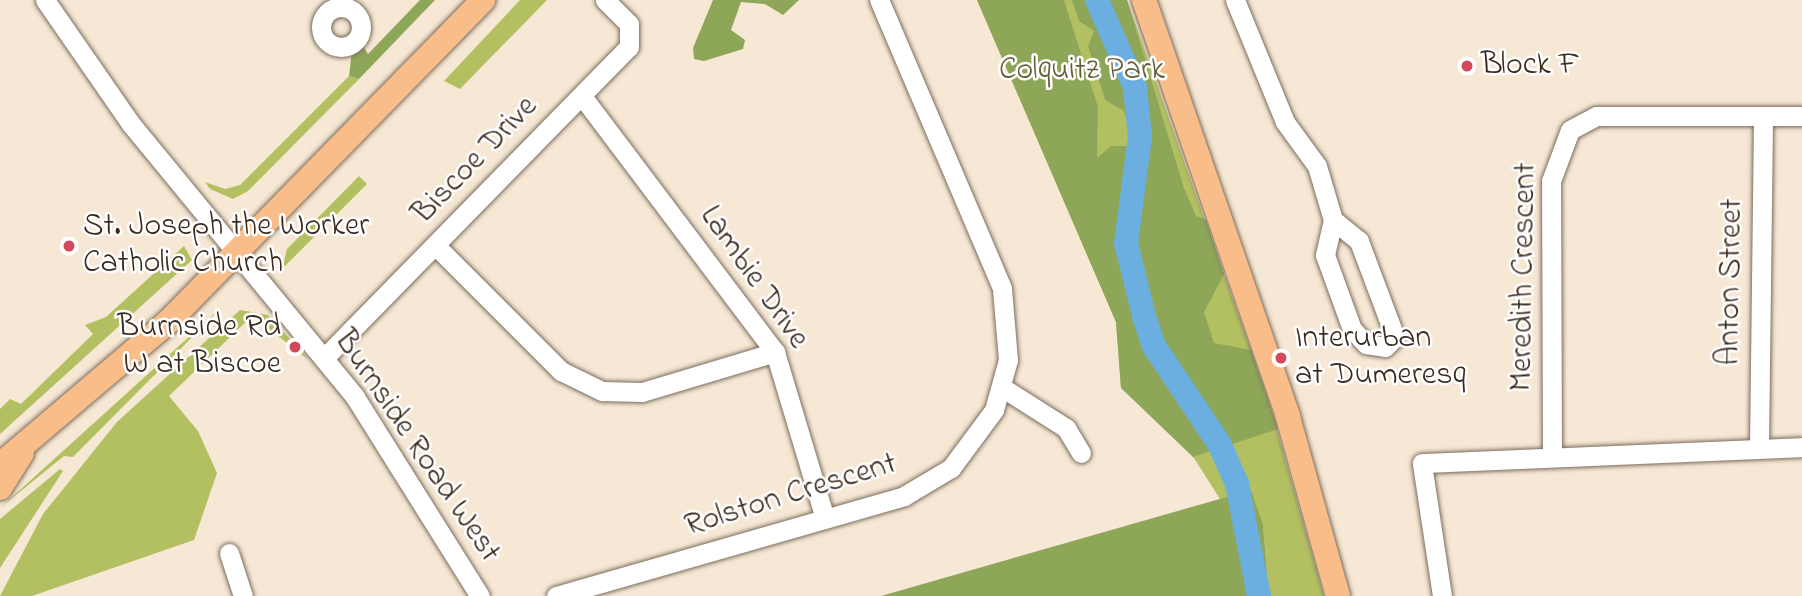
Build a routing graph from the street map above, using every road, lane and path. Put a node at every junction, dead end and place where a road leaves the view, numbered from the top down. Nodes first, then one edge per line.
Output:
1 (45, 0) edge
2 (483, 0) edge
3 (606, 0) edge
4 (879, 0) edge
5 (1144, 0) edge
6 (1235, 0) edge
7 (582, 96) junction
8 (1763, 116) junction
9 (1802, 116) edge
10 (1333, 220) junction
11 (436, 246) junction
12 (238, 253) junction
13 (775, 352) junction
14 (325, 357) junction
15 (1003, 388) junction
16 (1802, 447) edge
17 (1759, 448) junction
18 (24, 450) junction
19 (1081, 453) dead end
20 (1552, 454) junction
21 (0, 465) edge
22 (0, 488) edge
23 (825, 519) junction
24 (229, 553) dead end
25 (243, 596) edge
26 (480, 596) edge
27 (556, 596) edge
28 (1338, 596) edge
29 (1442, 596) edge

1 - 12 street, Burnside Road West
2 - 12 main road
3 - 7 street, Biscoe Drive
4 - 15 street, Rolston Crescent
5 - 28 main road
6 - 10 street
7 - 11 street, Biscoe Drive
7 - 13 street, Lambie Drive
8 - 9 street, Meredith Crescent
8 - 17 street, Anton Street
8 - 20 street, Meredith Crescent
10 - 10 street
11 - 13 street
11 - 14 street, Biscoe Drive
12 - 14 street, Burnside Road West
12 - 18 main road
13 - 23 street, Lambie Drive
14 - 26 street, Burnside Road West
15 - 19 street
15 - 23 street, Rolston Crescent
16 - 17 street
17 - 20 street
18 - 21 main road
18 - 22 main road
20 - 29 street
23 - 27 street, Rolston Crescent
24 - 25 street

